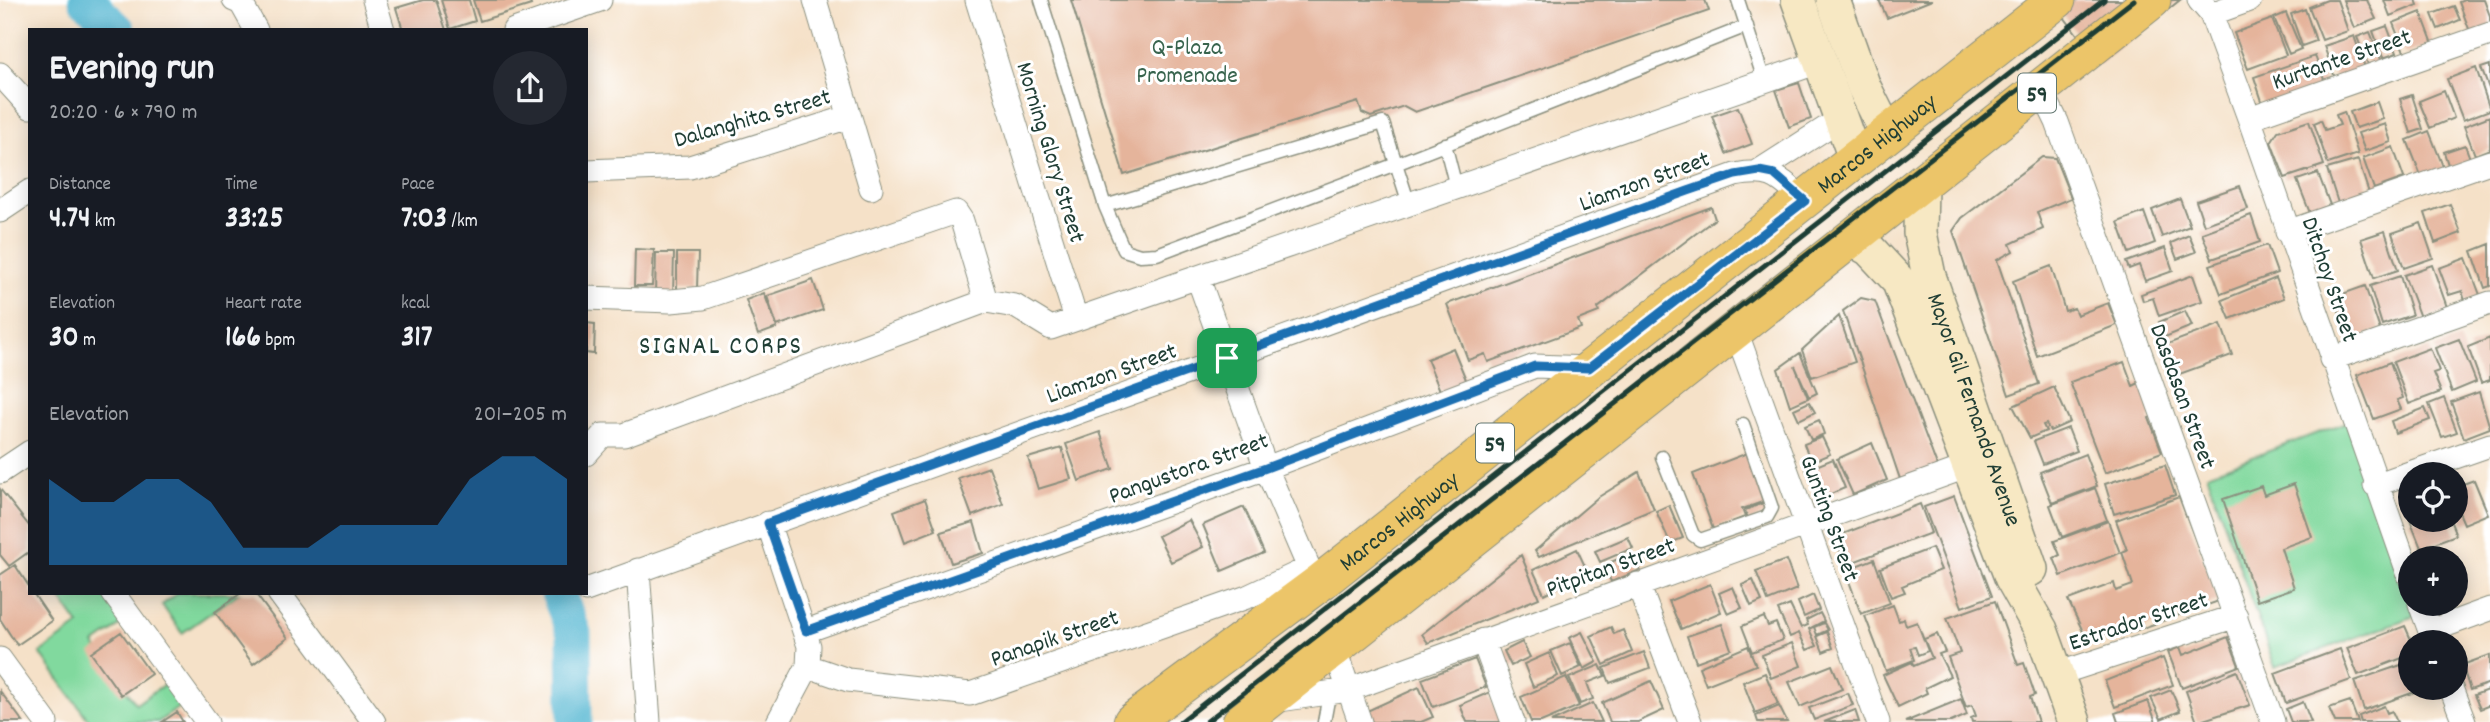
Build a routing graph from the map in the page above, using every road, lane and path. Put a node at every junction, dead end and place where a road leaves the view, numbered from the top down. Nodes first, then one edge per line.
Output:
1 (234, 0) edge
2 (374, 0) edge
3 (600, 0) edge
4 (815, 0) edge
5 (977, 0) edge
6 (1041, 0) edge
7 (1738, 0) edge
8 (1798, 0) edge
9 (1832, 0) edge
10 (2152, 0) edge
11 (2250, 0) edge
12 (2048, 3) edge
13 (2205, 7) edge
14 (1747, 26) junction
15 (255, 28) edge
16 (382, 28) edge
17 (520, 28) edge
18 (2490, 34) edge
19 (1819, 62) junction
20 (0, 74) edge
21 (1764, 80) junction
22 (1864, 86) junction
23 (2041, 89) junction
24 (28, 105) edge
25 (1838, 113) junction
26 (849, 117) junction
27 (2249, 118) junction
28 (1888, 135) junction
29 (1445, 144) junction
30 (1856, 161) junction
31 (2490, 162) edge
32 (1396, 164) junction
33 (588, 171) edge
34 (1759, 171) junction
35 (1921, 185) junction
36 (1456, 187) junction
37 (871, 188) dead end
38 (28, 192) edge
39 (1805, 201) junction
40 (1409, 204) junction
41 (1105, 206) junction
42 (0, 211) edge
43 (2287, 232) junction
44 (1851, 239) junction
45 (1198, 278) junction
46 (588, 298) edge
47 (986, 300) junction
48 (2490, 303) edge
49 (1076, 319) junction
50 (1736, 331) junction
51 (1227, 358) junction
52 (2331, 359) junction
53 (1589, 368) junction
54 (1744, 424) dead end
55 (595, 430) edge
56 (2490, 444) edge
57 (588, 449) edge
58 (28, 453) edge
59 (1662, 457) dead end
60 (1969, 466) junction
61 (1266, 468) junction
62 (0, 472) edge
63 (2375, 485) junction
64 (768, 523) junction
65 (1805, 524) junction
66 (2398, 546) edge
67 (638, 570) junction
68 (1316, 574) junction
69 (1638, 584) junction
70 (588, 589) edge
71 (114, 595) edge
72 (280, 595) edge
73 (2490, 609) edge
74 (2235, 616) junction
75 (2041, 630) junction
76 (2445, 630) edge
77 (806, 631) junction
78 (1483, 640) junction
79 (1334, 647) junction
80 (0, 659) edge
81 (808, 666) junction
82 (2057, 674) junction
83 (1338, 692) junction
84 (2456, 700) edge
85 (1254, 712) edge
86 (46, 722) edge
87 (207, 722) edge
88 (374, 722) edge
89 (649, 722) edge
90 (778, 722) edge
91 (1132, 722) edge
92 (1156, 722) edge
93 (1223, 722) edge
94 (1324, 722) edge
95 (1360, 722) edge
96 (1513, 722) edge
97 (1690, 722) edge
98 (1878, 722) edge
99 (2074, 722) edge
100 (2273, 722) edge
101 (2464, 722) edge

1 - 15 street
2 - 16 street
3 - 17 street
4 - 26 street
5 - 49 street, Morning Glory Street
6 - 41 lane
7 - 14 lane
8 - 19 main road
9 - 22 main road
10 - 23 main road, 59
11 - 13 street
12 - 28 main road, Marcos Highway / 59
13 - 27 street, Ditchoy Street
14 - 21 lane
14 - 29 lane
18 - 27 street, Kurtante Street
19 - 21 street
19 - 25 main road
20 - 24 street
21 - 36 street
22 - 25 main road
22 - 28 main road
23 - 35 main road, 59
23 - 74 street, Dasdasan Street
25 - 30 main road
25 - 34 street
26 - 33 street, Dalanghita Street
26 - 37 street
27 - 43 street, Ditchoy Street
28 - 30 main road, Marcos Highway / 59
29 - 32 lane
29 - 36 lane
30 - 39 main road, Marcos Highway / 59
31 - 43 street
32 - 40 lane
32 - 41 lane
32 - 41 lane
34 - 39 street
34 - 51 street, Liamzon Street
35 - 44 main road, 59
35 - 75 main road, Mayor Gil Fernando Avenue
36 - 40 street
38 - 42 street
39 - 53 main road, Marcos Highway / 59
40 - 45 street
43 - 52 street, Ditchoy Street
44 - 50 main road, 59
44 - 60 main road, Mayor Gil Fernando Avenue
45 - 49 street
45 - 51 street
46 - 47 street
47 - 49 street
47 - 55 street
48 - 52 street
50 - 65 street, Gunting Street
50 - 79 main road, 59
51 - 61 street
51 - 64 street, Liamzon Street
52 - 63 street, Ditchoy Street
53 - 61 street, Pangustora Street
53 - 68 main road, Marcos Highway / 59
54 - 59 lane
55 - 57 street
56 - 63 street
58 - 62 street
60 - 65 street, Pitpitan Street
60 - 75 main road, Mayor Gil Fernando Avenue
61 - 68 street
61 - 77 street, Pangustora Street
63 - 66 street, Ditchoy Street
64 - 67 street, Liamzon Street
64 - 77 street
65 - 69 street, Pitpitan Street
65 - 98 street, Gunting Street
67 - 70 street, Liamzon Street
67 - 89 street
68 - 81 street, Panapik Street
68 - 91 main road, Marcos Highway / 59
68 - 92 main road
69 - 78 street, Pitpitan Street
69 - 97 street
71 - 87 street
72 - 88 street
73 - 76 street
74 - 82 street, Estrador Street
74 - 100 street, Dasdasan Street
75 - 82 main road, Mayor Gil Fernando Avenue
77 - 81 street
78 - 83 street, Pitpitan Street
78 - 96 street
79 - 83 street
79 - 85 main road, 59
79 - 93 main road
80 - 86 street
81 - 90 street
82 - 99 main road, Mayor Gil Fernando Avenue
83 - 85 street, Pitpitan Street
83 - 94 lane
83 - 95 street
84 - 101 street

